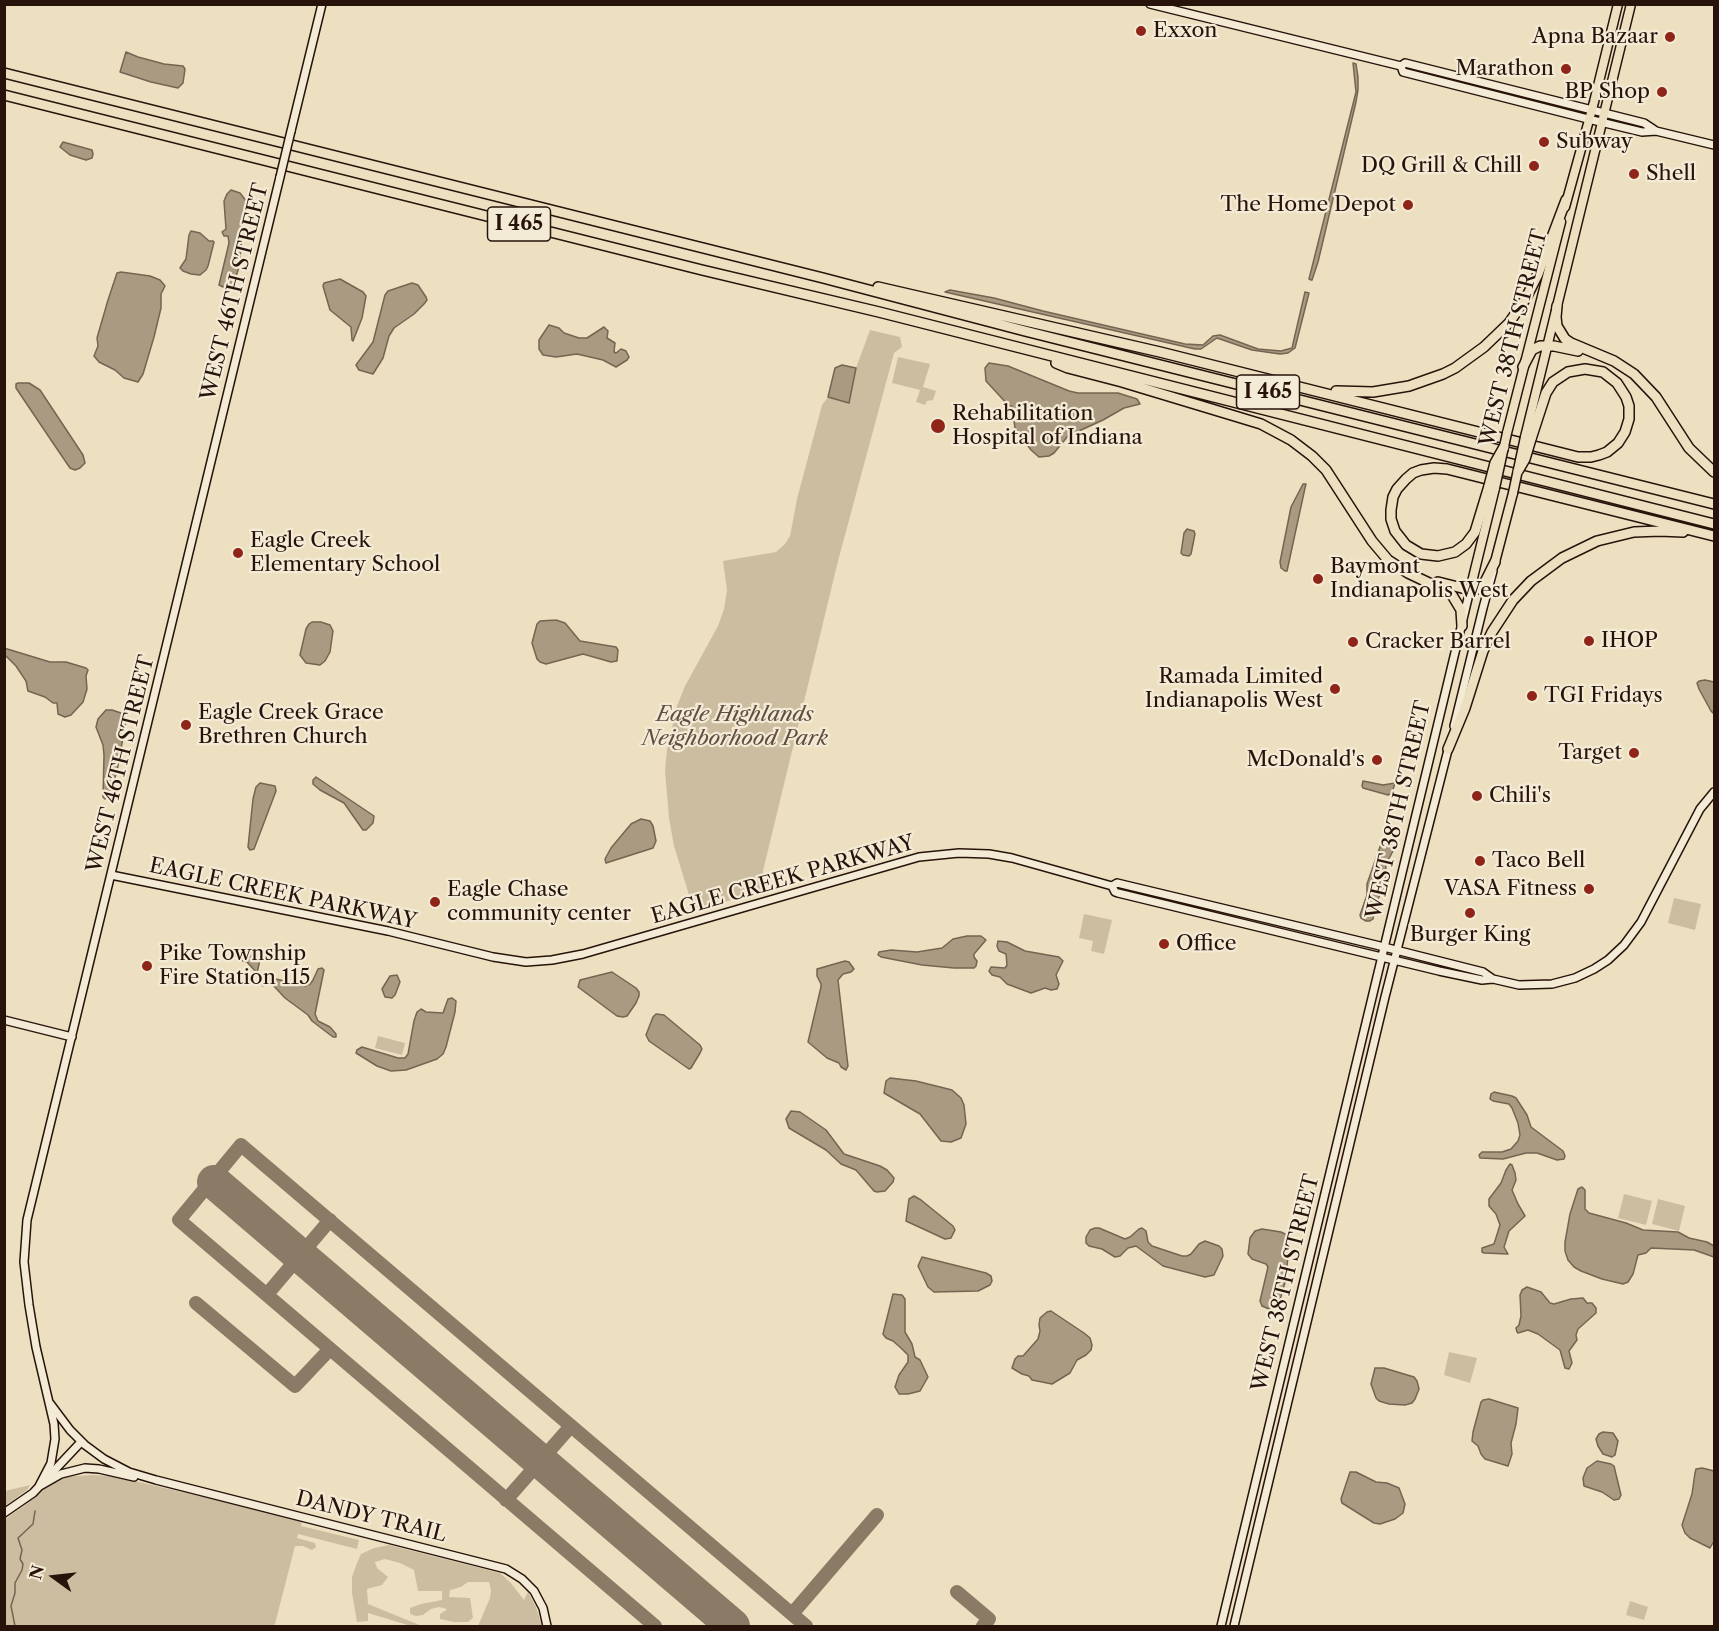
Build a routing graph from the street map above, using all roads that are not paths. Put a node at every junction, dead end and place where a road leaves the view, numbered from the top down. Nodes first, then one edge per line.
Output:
1 (322, 4) edge
2 (1150, 4) edge
3 (1618, 4) edge
4 (1631, 4) edge
5 (1401, 66) junction
6 (4, 73) edge
7 (4, 95) edge
8 (1592, 110) junction
9 (1604, 113) junction
10 (1588, 119) junction
11 (1602, 123) junction
12 (1656, 131) junction
13 (1714, 145) edge
14 (1566, 200) junction
15 (823, 278) junction
16 (1557, 306) junction
17 (1547, 345) junction
18 (1034, 353) junction
19 (1595, 353) junction
20 (1523, 368) junction
21 (1295, 385) junction
22 (1528, 438) junction
23 (1504, 447) joint
24 (1518, 471) joint
25 (1714, 472) edge
26 (1492, 487) junction
27 (1714, 504) edge
28 (1714, 524) edge
29 (1714, 536) edge
30 (1496, 562) junction
31 (1424, 580) junction
32 (1470, 590) junction
33 (1462, 626) junction
34 (1448, 749) junction
35 (1714, 792) edge
36 (111, 875) junction
37 (1112, 886) junction
38 (1385, 948) junction
39 (1397, 951) junction
40 (1383, 957) junction
41 (1395, 960) junction
42 (1493, 980) junction
43 (4, 1020) edge
44 (72, 1037) junction
45 (48, 1400) junction
46 (81, 1442) junction
47 (156, 1480) junction
48 (38, 1488) junction
49 (4, 1513) edge
50 (547, 1626) edge
51 (1221, 1626) edge
52 (1234, 1626) edge

1 - 36 main road, WEST 46TH STREET, bridge
2 - 5 main road
3 - 8 main road, WEST 38TH STREET
4 - 9 main road, WEST 38TH STREET
5 - 8 main road
5 - 10 main road
6 - 15 highway, I 465
7 - 18 highway, I 465
8 - 9 main road
8 - 10 main road, WEST 38TH STREET
9 - 11 main road, WEST 38TH STREET
9 - 12 main road
10 - 11 main road
10 - 14 main road, WEST 38TH STREET
11 - 12 main road
11 - 16 main road, WEST 38TH STREET
12 - 13 main road
14 - 20 main road, WEST 38TH STREET
14 - 21 highway
15 - 21 highway
15 - 27 highway, I 465
16 - 17 main road, WEST 38TH STREET
16 - 19 highway
17 - 19 highway
17 - 20 highway
17 - 22 main road, WEST 38TH STREET
18 - 28 highway, I 465
18 - 31 highway
19 - 25 highway
20 - 23 main road, WEST 38TH STREET, bridge
21 - 22 highway
22 - 24 highway, bridge
23 - 26 highway, bridge
24 - 30 main road, WEST 38TH STREET, bridge
26 - 29 highway
26 - 32 main road, WEST 38TH STREET
29 - 34 highway
30 - 32 highway
30 - 34 main road, WEST 38TH STREET
31 - 32 highway
31 - 33 highway
32 - 33 main road, WEST 38TH STREET
33 - 38 main road, WEST 38TH STREET
34 - 39 main road, WEST 38TH STREET
35 - 42 main road, EAGLE CREEK PARKWAY
36 - 37 main road, EAGLE CREEK PARKWAY
36 - 44 main road, WEST 46TH STREET
37 - 38 main road, EAGLE CREEK PARKWAY
37 - 40 main road, EAGLE CREEK PARKWAY
38 - 39 main road, EAGLE CREEK PARKWAY
38 - 40 main road, WEST 38TH STREET
39 - 41 main road, WEST 38TH STREET
39 - 42 main road, EAGLE CREEK PARKWAY
40 - 41 main road, EAGLE CREEK PARKWAY
40 - 51 main road, WEST 38TH STREET
41 - 42 main road, EAGLE CREEK PARKWAY
41 - 52 main road, WEST 38TH STREET
43 - 44 main road
44 - 45 main road, WEST 46TH STREET
45 - 46 main road, WEST 46TH STREET
45 - 48 main road
46 - 47 main road, WEST 46TH STREET
46 - 48 main road
47 - 48 main road
47 - 50 main road, DANDY TRAIL
48 - 49 main road

